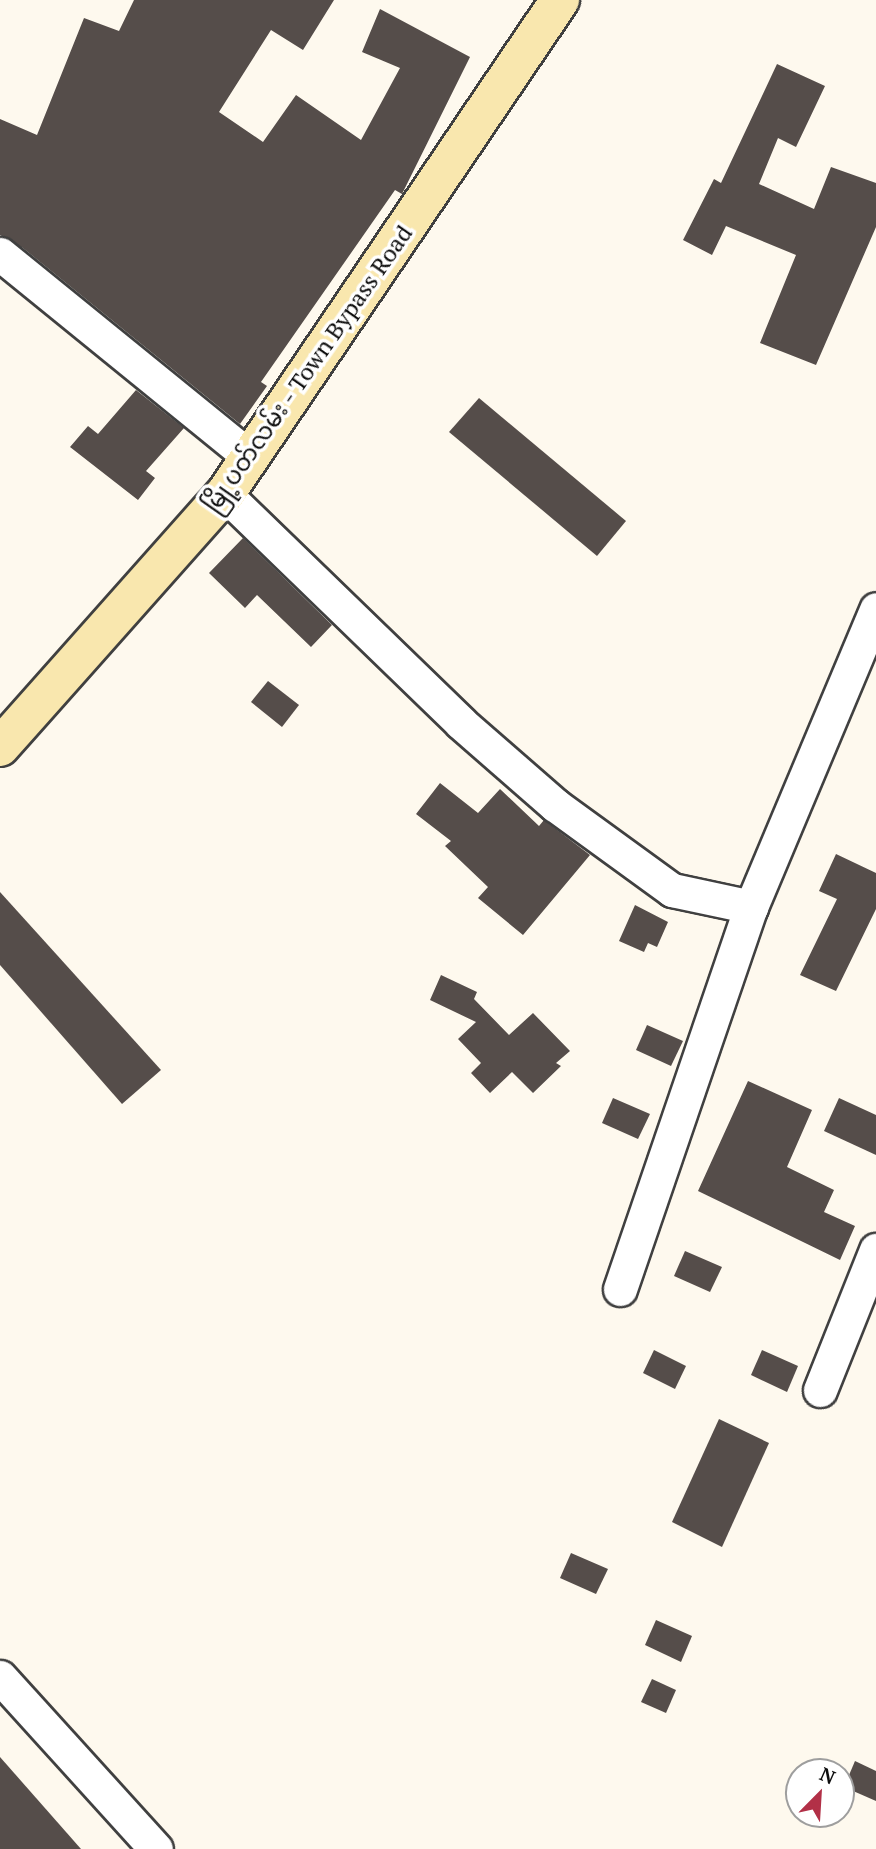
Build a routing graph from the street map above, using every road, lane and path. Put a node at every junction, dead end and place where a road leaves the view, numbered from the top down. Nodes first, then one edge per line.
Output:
1 (560, 0) edge
2 (0, 254) edge
3 (251, 458) junction
4 (225, 494) junction
5 (876, 608) edge
6 (0, 747) edge
7 (751, 907) junction
8 (876, 1250) edge
9 (620, 1289) dead end
10 (820, 1390) dead end
11 (0, 1677) edge
12 (156, 1849) edge

1 - 3 main road, မြို့ပတ်လမ်း - Town Bypass Road
2 - 3 street
3 - 4 main road, မြို့ပတ်လမ်း - Town Bypass Road
4 - 6 main road, မြို့ပတ်လမ်း - Town Bypass Road
4 - 7 street
5 - 7 street
7 - 9 street
8 - 10 street
11 - 12 street

